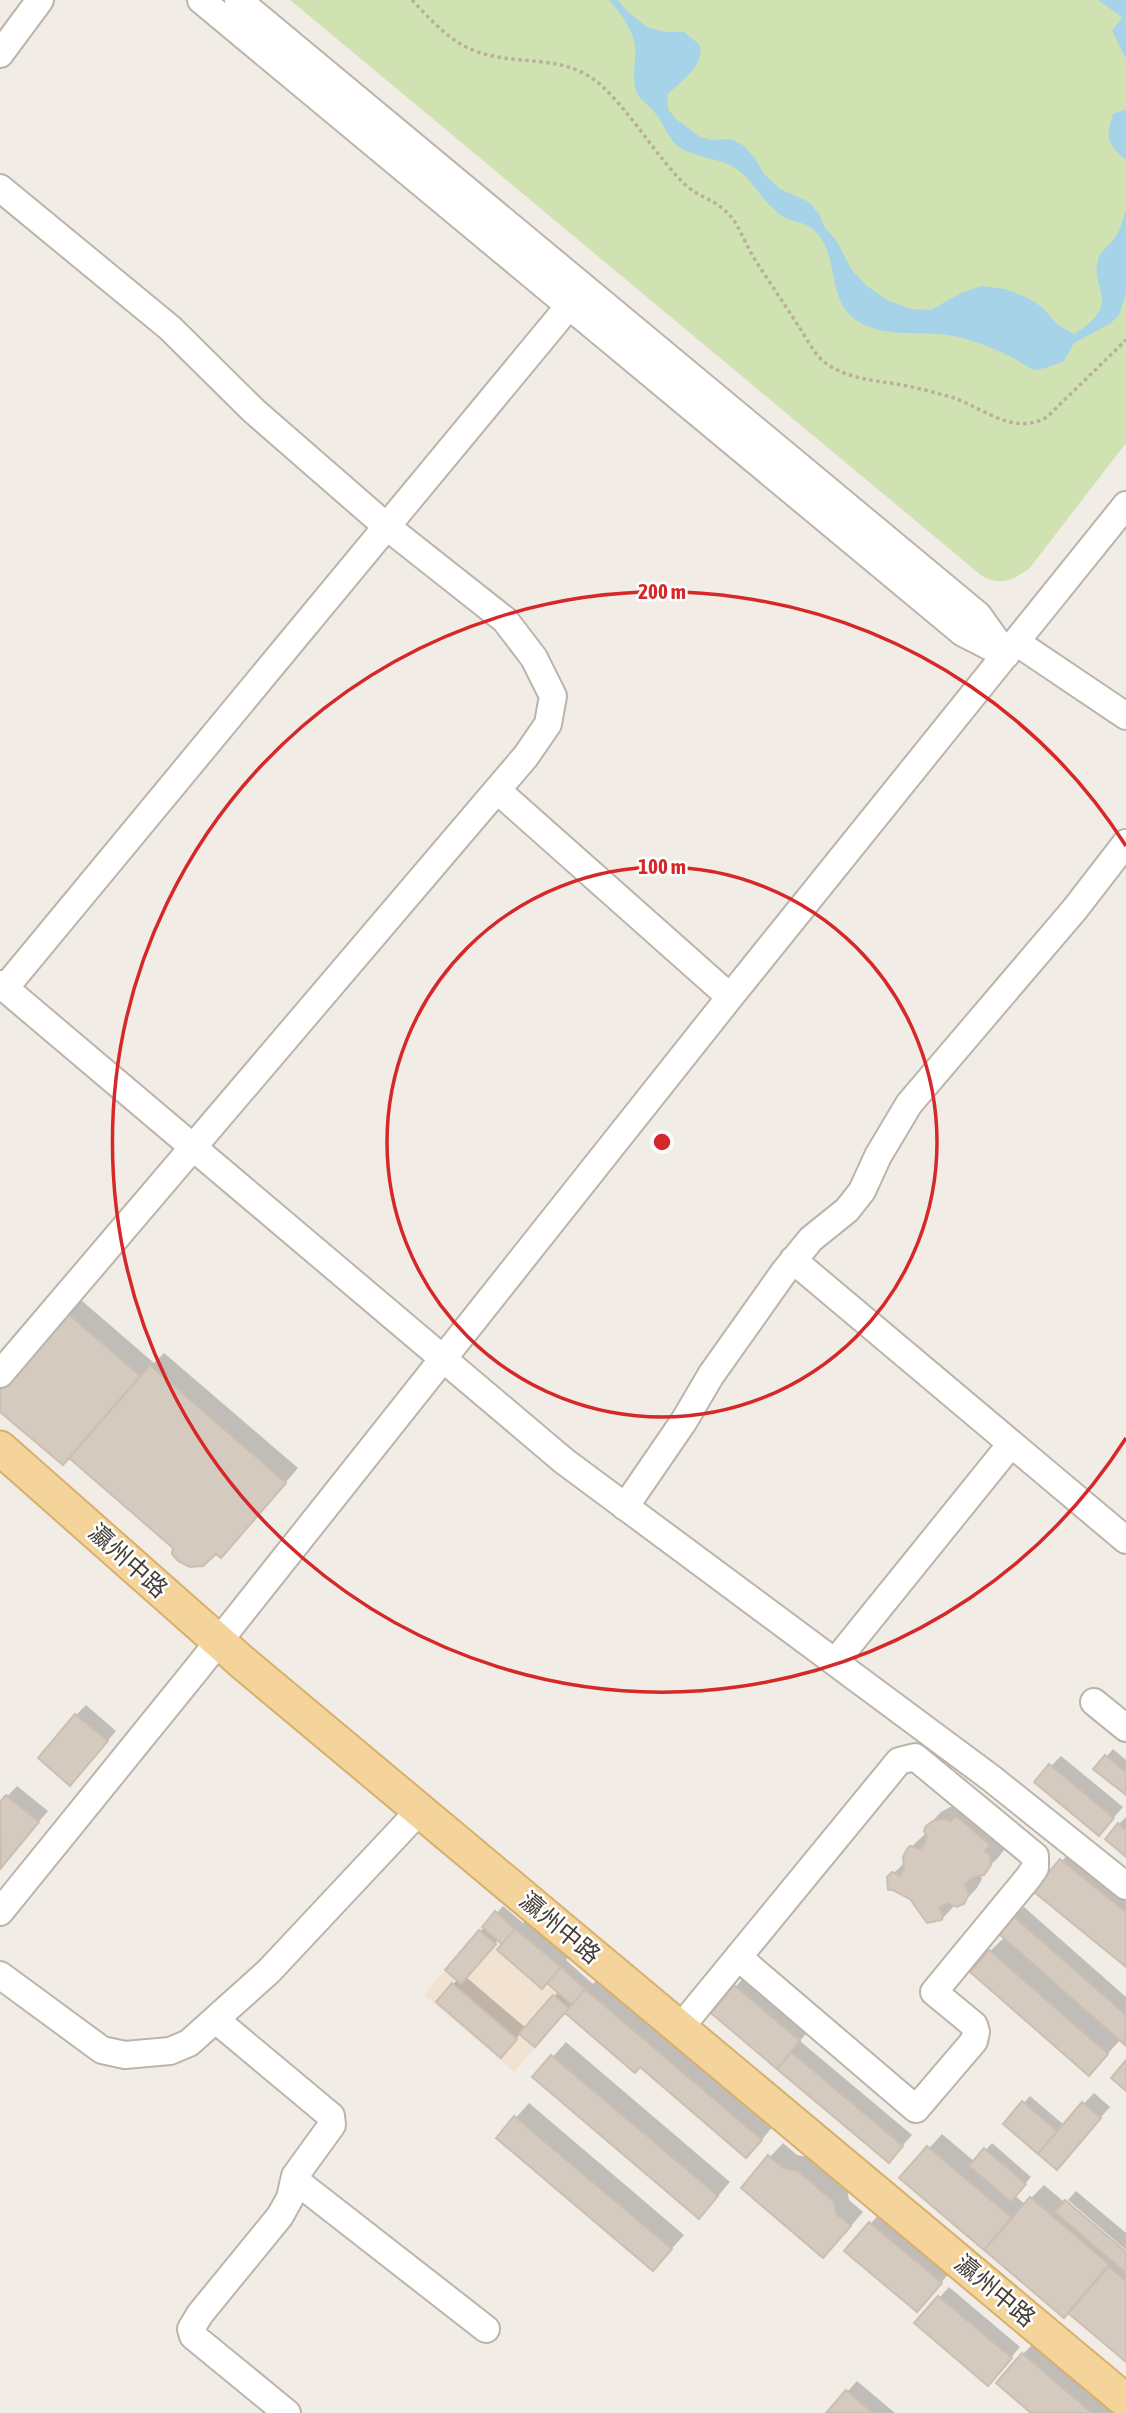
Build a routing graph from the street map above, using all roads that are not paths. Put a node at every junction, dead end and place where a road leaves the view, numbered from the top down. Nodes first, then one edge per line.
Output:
1 (40, 0) edge
2 (201, 0) edge
3 (238, 0) edge
4 (0, 54) edge
5 (0, 188) edge
6 (569, 306) junction
7 (1126, 506) edge
8 (386, 526) junction
9 (1011, 648) junction
10 (1126, 716) edge
11 (497, 790) junction
12 (1126, 843) edge
13 (2, 986) edge
14 (730, 997) junction
15 (194, 1147) junction
16 (793, 1260) junction
17 (444, 1358) junction
18 (0, 1374) edge
19 (1011, 1444) junction
20 (0, 1448) edge
21 (625, 1507) junction
22 (1126, 1540) edge
23 (219, 1642) junction
24 (835, 1662) junction
25 (1094, 1702) dead end
26 (1126, 1728) edge
27 (419, 1811) junction
28 (1126, 1886) edge
29 (0, 1912) edge
30 (738, 1957) junction
31 (0, 1975) edge
32 (216, 2020) junction
33 (680, 2028) junction
34 (295, 2180) junction
35 (486, 2329) dead end
36 (1126, 2400) edge
37 (287, 2413) edge

1 - 4 street
2 - 6 street
3 - 9 street
5 - 8 street
6 - 8 street
6 - 9 street
7 - 9 street
8 - 11 street
8 - 13 street
9 - 10 street
9 - 14 street
11 - 14 street
11 - 15 street
12 - 16 street
13 - 15 street
14 - 17 street
15 - 17 street
15 - 18 street
16 - 19 street
16 - 21 street
17 - 21 street
17 - 23 street
19 - 22 street
19 - 24 street
20 - 23 main road, 瀛州中路
21 - 24 street
23 - 27 main road, 瀛州中路
23 - 29 street
24 - 28 street
25 - 26 street
27 - 32 street
27 - 33 main road, 瀛州中路
30 - 30 street
30 - 33 street
31 - 32 street
32 - 34 street
33 - 36 main road, 瀛州中路
34 - 35 street
34 - 37 street

